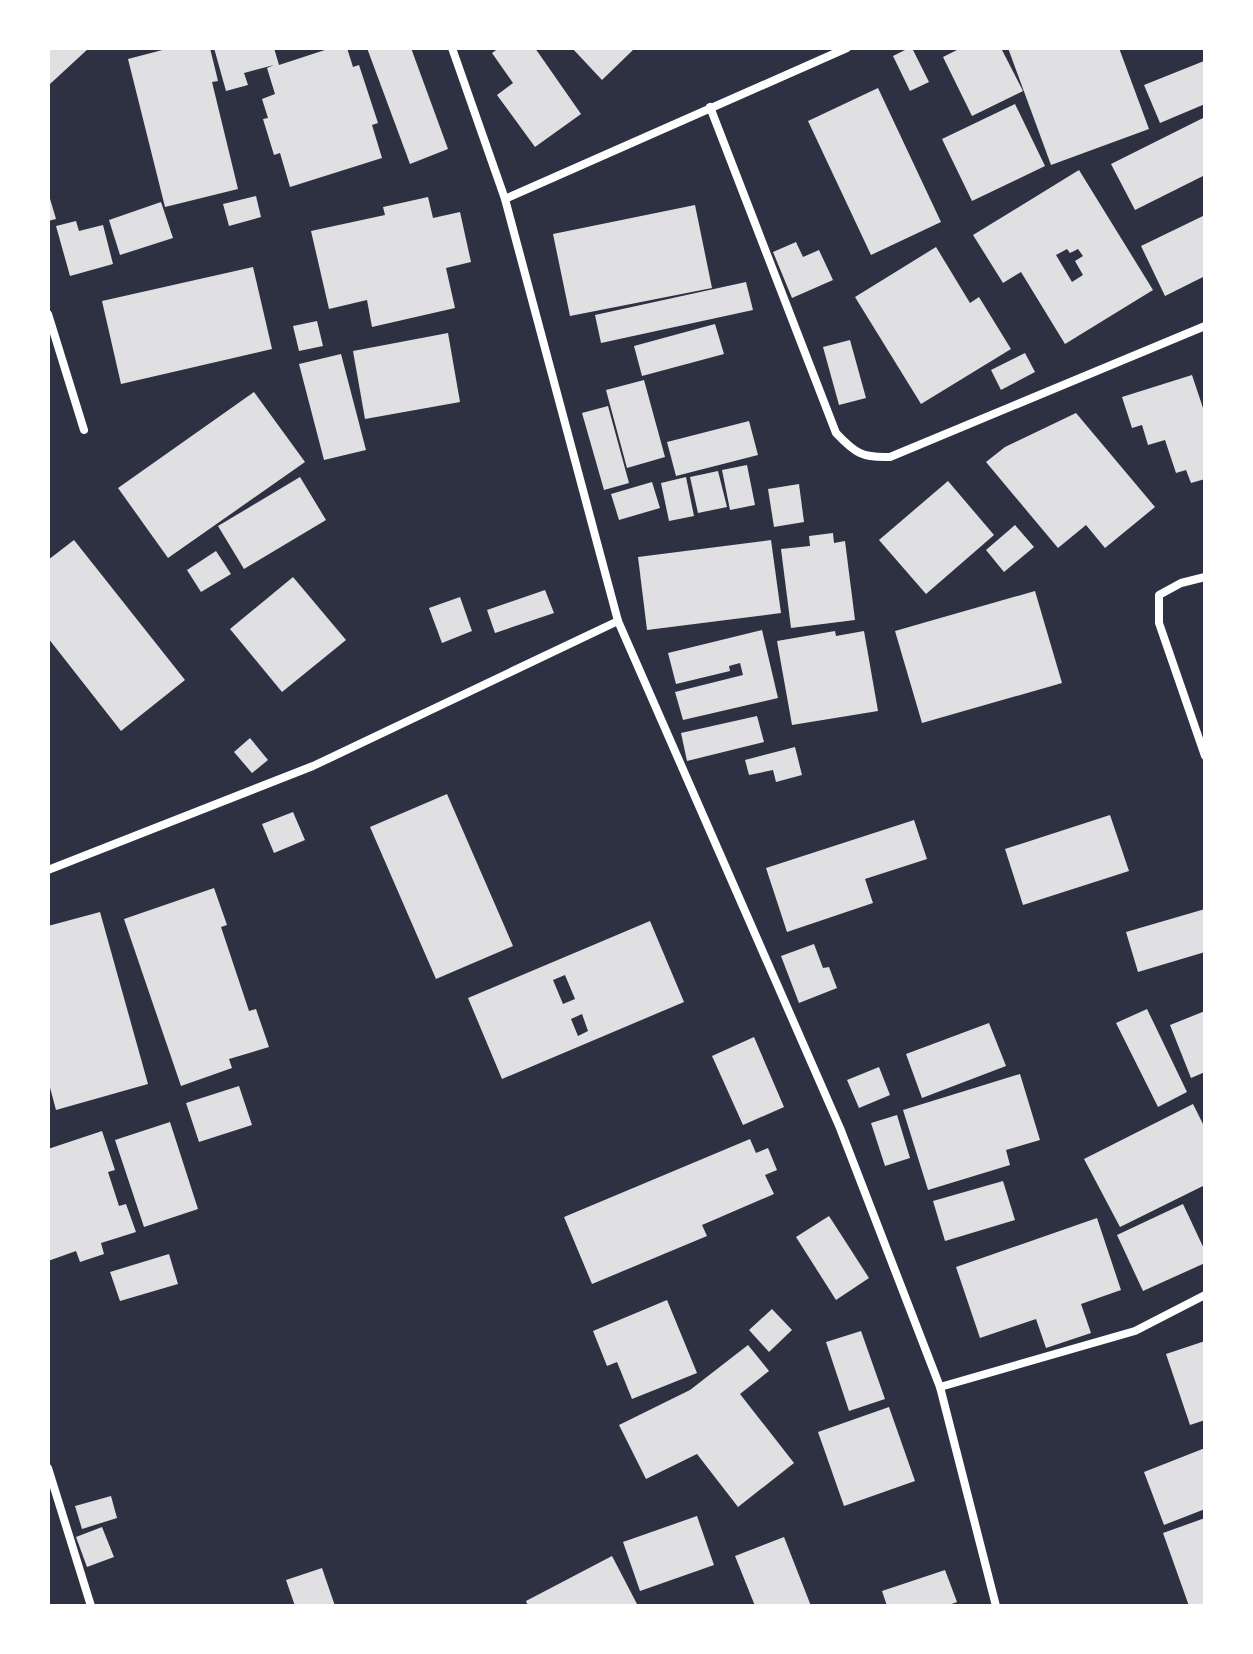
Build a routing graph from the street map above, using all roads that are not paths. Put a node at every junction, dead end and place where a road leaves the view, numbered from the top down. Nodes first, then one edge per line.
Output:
1 (452, 48) edge
2 (847, 48) edge
3 (710, 107) junction
4 (505, 199) junction
5 (48, 314) edge
6 (1205, 326) edge
7 (84, 430) dead end
8 (1205, 577) edge
9 (618, 621) junction
10 (1205, 756) edge
11 (48, 870) edge
12 (1205, 1295) edge
13 (940, 1387) junction
14 (48, 1468) edge
15 (91, 1606) edge
16 (996, 1606) edge

1 - 4 street
2 - 3 street
3 - 4 street
3 - 6 street
4 - 9 street
5 - 7 street
8 - 10 street
9 - 11 street
9 - 13 street
12 - 13 street
13 - 16 street
14 - 15 street

